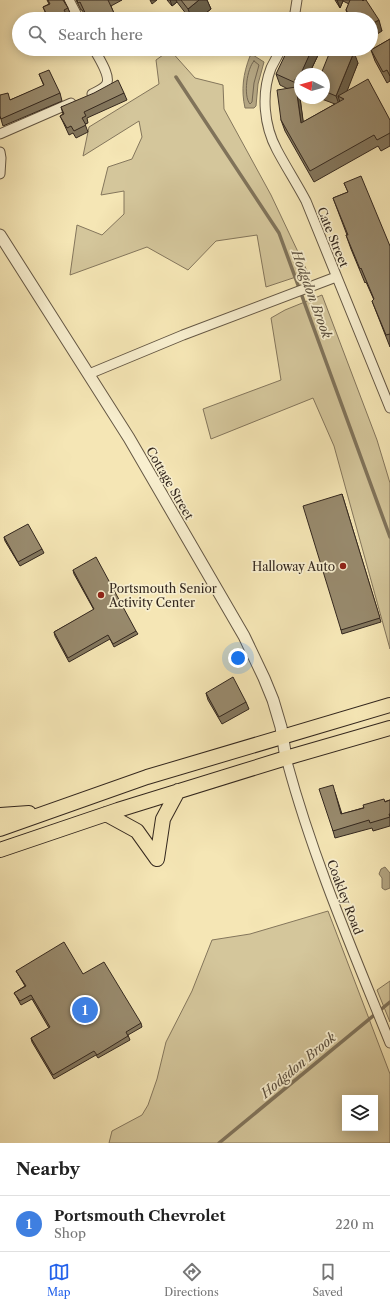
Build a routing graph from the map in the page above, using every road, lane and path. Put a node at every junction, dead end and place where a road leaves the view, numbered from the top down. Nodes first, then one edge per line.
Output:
1 (69, 0) edge
2 (297, 0) edge
3 (75, 12) edge
4 (295, 12) edge
5 (98, 56) edge
6 (278, 56) edge
7 (0, 134) edge
8 (0, 152) edge
9 (0, 174) edge
10 (0, 235) edge
11 (336, 277) junction
12 (89, 374) junction
13 (390, 408) edge
14 (390, 705) edge
15 (390, 728) edge
16 (283, 736) junction
17 (286, 758) junction
18 (178, 791) junction
19 (53, 810) junction
20 (106, 814) junction
21 (0, 815) edge
22 (0, 829) edge
23 (0, 850) edge
24 (390, 1042) edge

1 - 3 street
2 - 4 street
5 - 7 street
6 - 11 street, Cate Street
8 - 9 street
10 - 12 street, Cottage Street
11 - 12 street, Cate Street
11 - 13 street
12 - 16 street, Cottage Street
14 - 16 main road
15 - 17 main road
16 - 17 street, Cottage Street
16 - 19 main road
17 - 18 main road
17 - 24 street, Coakley Road
18 - 20 main road
18 - 20 main road
19 - 21 main road
19 - 22 main road
20 - 23 main road

